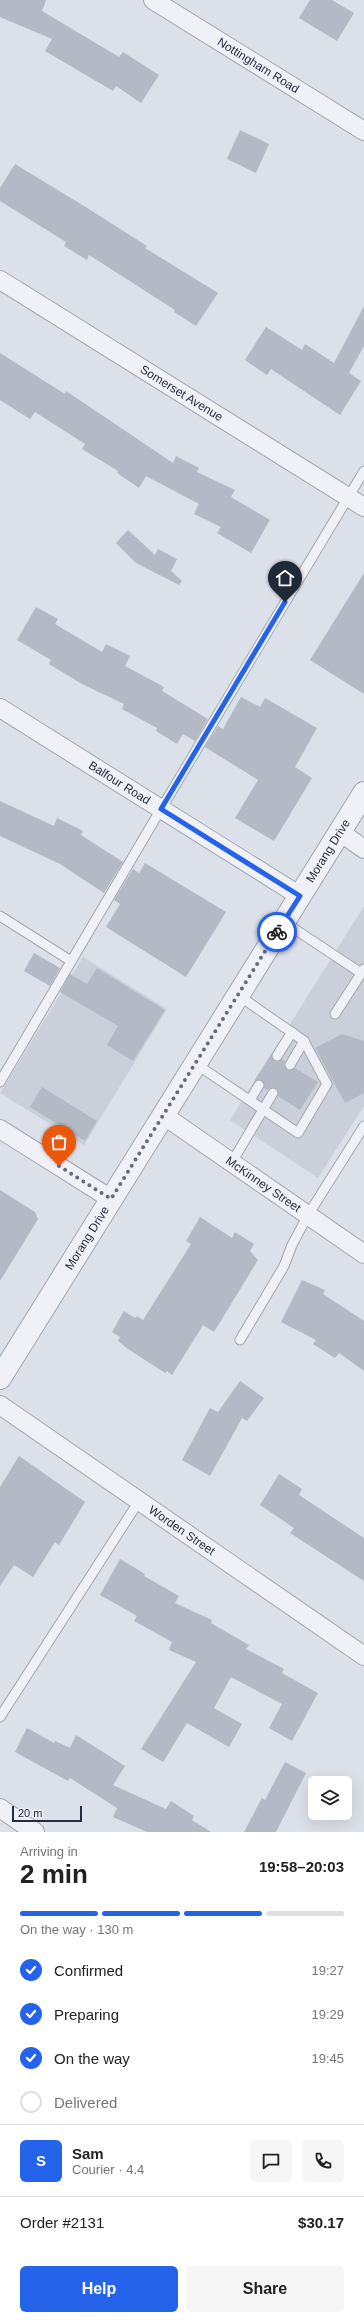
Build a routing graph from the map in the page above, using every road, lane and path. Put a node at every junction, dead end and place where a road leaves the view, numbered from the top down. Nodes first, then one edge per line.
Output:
1 (153, 0) edge
2 (364, 131) edge
3 (0, 280) edge
4 (364, 471) edge
5 (348, 497) junction
6 (364, 508) edge
7 (0, 708) edge
8 (364, 793) edge
9 (161, 809) junction
10 (340, 832) junction
11 (364, 849) edge
12 (300, 896) junction
13 (0, 916) edge
14 (284, 922) junction
15 (71, 961) junction
16 (363, 971) edge
17 (238, 994) junction
18 (335, 1014) dead end
19 (292, 1032) junction
20 (304, 1041) junction
21 (277, 1056) dead end
22 (196, 1064) junction
23 (290, 1065) dead end
24 (0, 1082) edge
25 (259, 1084) dead end
26 (273, 1093) dead end
27 (250, 1100) junction
28 (264, 1109) junction
29 (163, 1115) junction
30 (364, 1126) edge
31 (0, 1129) edge
32 (232, 1162) junction
33 (111, 1199) junction
34 (308, 1215) junction
35 (364, 1254) edge
36 (240, 1340) dead end
37 (0, 1378) edge
38 (0, 1405) edge
39 (139, 1501) junction
40 (364, 1656) edge
41 (0, 1717) edge
42 (0, 1808) edge
43 (34, 1832) edge

1 - 2 street, Nottingham Road
3 - 5 street, Somerset Avenue
4 - 5 lane
5 - 6 street, Somerset Avenue
5 - 9 lane
7 - 9 street, Balfour Road
8 - 10 street, Morang Drive
9 - 12 street, Balfour Road
9 - 15 lane
10 - 11 street
10 - 12 street, Morang Drive
12 - 14 street, Morang Drive
13 - 15 lane
14 - 16 lane
14 - 17 street, Morang Drive
15 - 24 lane
16 - 18 lane
17 - 19 lane
17 - 22 street, Morang Drive
19 - 20 lane
19 - 21 lane
20 - 23 lane
20 - 28 lane
22 - 27 lane
22 - 29 street, Morang Drive
25 - 27 lane
26 - 28 lane
27 - 28 lane
28 - 32 lane
29 - 32 street, McKinney Street
29 - 33 street, Morang Drive
30 - 34 lane
31 - 33 street
32 - 34 street, McKinney Street
33 - 37 street, Morang Drive
34 - 35 street, McKinney Street
34 - 36 lane
38 - 39 street, Worden Street
39 - 40 street, Worden Street
39 - 41 lane
42 - 43 street

